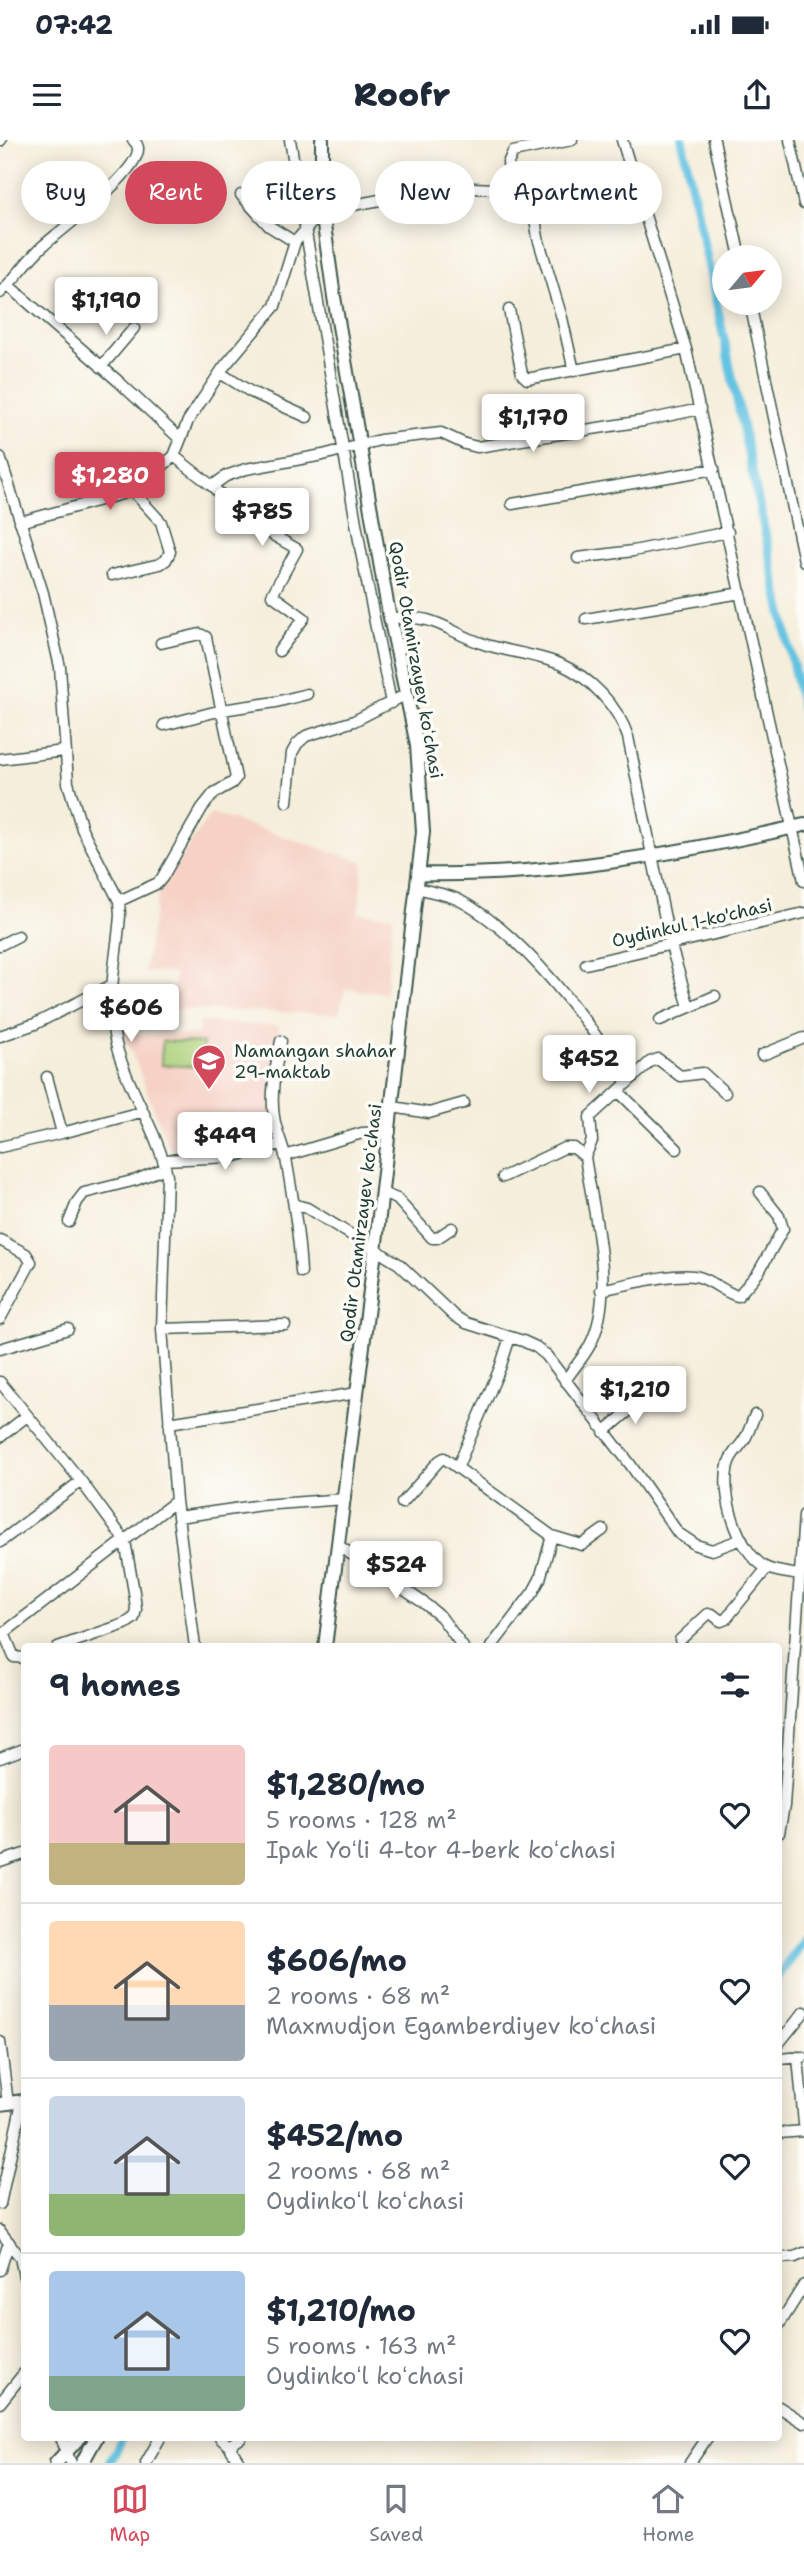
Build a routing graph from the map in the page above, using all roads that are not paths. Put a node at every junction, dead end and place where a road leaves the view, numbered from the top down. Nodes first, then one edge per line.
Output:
1 (133, 140) edge
2 (290, 140) edge
3 (322, 140) edge
4 (572, 140) edge
5 (622, 140) edge
6 (714, 140) edge
7 (791, 143) edge
8 (804, 143) edge
9 (322, 161) edge
10 (509, 161) edge
11 (628, 161) edge
12 (489, 187) edge
13 (361, 204) edge
14 (804, 204) edge
15 (267, 224) edge
16 (310, 224) edge
17 (324, 224) edge
18 (536, 224) edge
19 (647, 224) edge
20 (304, 230) junction
21 (295, 242) junction
22 (737, 245) edge
23 (4, 289) edge
24 (509, 310) dead end
25 (753, 315) edge
26 (134, 328) dead end
27 (686, 349) junction
28 (101, 367) junction
29 (574, 371) junction
30 (220, 373) junction
31 (700, 409) junction
32 (307, 417) dead end
33 (180, 439) junction
34 (361, 445) junction
35 (344, 450) junction
36 (174, 456) junction
37 (0, 457) edge
38 (714, 469) junction
39 (212, 486) junction
40 (131, 489) junction
41 (369, 501) junction
42 (353, 504) junction
43 (512, 504) dead end
44 (20, 522) junction
45 (728, 532) junction
46 (378, 550) junction
47 (361, 552) junction
48 (578, 558) dead end
49 (804, 561) edge
50 (112, 575) dead end
51 (740, 593) junction
52 (387, 603) junction
53 (372, 607) junction
54 (391, 618) junction
55 (586, 619) dead end
56 (161, 643) dead end
57 (279, 651) dead end
58 (307, 694) dead end
59 (407, 694) junction
60 (391, 704) junction
61 (222, 710) junction
62 (164, 724) dead end
63 (64, 751) junction
64 (0, 759) edge
65 (286, 802) dead end
66 (798, 826) edge
67 (652, 855) junction
68 (419, 874) junction
69 (804, 881) edge
70 (417, 888) junction
71 (119, 901) junction
72 (804, 914) edge
73 (19, 936) dead end
74 (670, 943) junction
75 (0, 945) edge
76 (586, 964) dead end
77 (112, 985) junction
78 (715, 996) dead end
79 (689, 1007) junction
80 (660, 1020) dead end
81 (0, 1035) edge
82 (804, 1038) edge
83 (281, 1041) dead end
84 (762, 1055) dead end
85 (47, 1077) dead end
86 (627, 1083) junction
87 (618, 1091) junction
88 (726, 1093) dead end
89 (464, 1103) dead end
90 (393, 1107) junction
91 (141, 1112) junction
92 (390, 1132) junction
93 (62, 1133) junction
94 (281, 1144) junction
95 (0, 1147) edge
96 (677, 1149) dead end
97 (285, 1156) junction
98 (585, 1157) junction
99 (164, 1164) junction
100 (503, 1177) dead end
101 (760, 1192) dead end
102 (382, 1193) junction
103 (296, 1205) junction
104 (69, 1222) dead end
105 (452, 1228) dead end
106 (0, 1240) edge
107 (376, 1251) junction
108 (301, 1272) dead end
109 (601, 1290) junction
110 (0, 1319) edge
111 (285, 1325) dead end
112 (68, 1329) dead end
113 (162, 1329) junction
114 (510, 1337) junction
115 (0, 1349) edge
116 (565, 1381) junction
117 (0, 1382) edge
118 (357, 1393) junction
119 (646, 1396) dead end
120 (755, 1415) dead end
121 (27, 1416) junction
122 (169, 1423) junction
123 (604, 1432) junction
124 (0, 1437) edge
125 (457, 1466) junction
126 (81, 1481) junction
127 (345, 1499) junction
128 (176, 1501) junction
129 (402, 1503) dead end
130 (804, 1515) edge
131 (178, 1517) junction
132 (603, 1530) dead end
133 (552, 1536) junction
134 (742, 1539) junction
135 (125, 1541) junction
136 (0, 1542) edge
137 (339, 1546) junction
138 (767, 1568) junction
139 (799, 1575) junction
140 (2, 1635) edge
141 (680, 1640) dead end
142 (70, 1643) edge
143 (194, 1643) edge
144 (326, 1643) edge
145 (460, 1643) edge
146 (494, 1643) edge
147 (21, 1658) edge
148 (21, 1750) edge
149 (0, 1758) edge
150 (782, 1789) edge
151 (21, 1855) edge
152 (0, 1862) edge
153 (804, 2012) edge
154 (782, 2039) edge
155 (0, 2042) edge
156 (801, 2057) edge
157 (782, 2059) edge
158 (4, 2103) edge
159 (21, 2110) edge
160 (804, 2124) edge
161 (804, 2132) edge
162 (782, 2133) edge
163 (0, 2204) edge
164 (0, 2231) edge
165 (9, 2242) junction
166 (803, 2255) edge
167 (782, 2258) edge
168 (21, 2262) edge
169 (0, 2270) edge
170 (804, 2285) edge
171 (782, 2320) edge
172 (21, 2378) edge
173 (0, 2403) edge
174 (782, 2409) edge
175 (804, 2423) edge
176 (77, 2441) edge
177 (94, 2441) edge
178 (158, 2441) edge
179 (223, 2441) edge
180 (236, 2441) edge
181 (705, 2441) edge
182 (229, 2446) junction
183 (68, 2457) edge
184 (56, 2463) edge
185 (82, 2463) edge
186 (146, 2463) edge
187 (240, 2463) edge
188 (690, 2463) edge

1 - 23 street
2 - 20 street
3 - 9 main road, Qodir Otamirzayev koʻchasi
4 - 10 street
5 - 11 street
6 - 22 street
7 - 8 street
7 - 14 street
12 - 13 street
15 - 21 street
16 - 20 street
17 - 34 main road, Qodir Otamirzayev koʻchasi
18 - 29 street
19 - 27 street
20 - 21 street
20 - 35 street
21 - 30 street
23 - 28 street
24 - 29 street
25 - 49 street
26 - 28 street
27 - 29 street
27 - 31 street
28 - 33 street
30 - 32 street
30 - 33 street
31 - 34 street
31 - 38 street
33 - 36 street
34 - 35 street
34 - 41 main road, Qodir Otamirzayev koʻchasi
35 - 39 street
35 - 42 street
36 - 39 street
36 - 40 street
37 - 44 street
38 - 43 street
38 - 45 street
39 - 57 street
40 - 44 street
40 - 50 street
41 - 42 street
41 - 46 main road, Qodir Otamirzayev koʻchasi
42 - 47 street
44 - 63 street
45 - 48 street
45 - 51 street
46 - 47 street
46 - 52 main road, Qodir Otamirzayev koʻchasi
47 - 53 street
51 - 55 street
51 - 66 street
52 - 53 street
52 - 54 main road, Qodir Otamirzayev koʻchasi
53 - 60 street
54 - 59 main road, Qodir Otamirzayev koʻchasi
54 - 67 street
56 - 61 street
58 - 61 street
59 - 60 street
59 - 68 main road, Qodir Otamirzayev koʻchasi
60 - 65 street
61 - 62 street
61 - 71 street
63 - 64 street
63 - 71 street
66 - 67 main road
66 - 69 street
67 - 68 main road
67 - 74 street
68 - 70 main road, Qodir Otamirzayev koʻchasi
70 - 86 street
70 - 90 main road, Qodir Otamirzayev koʻchasi
71 - 77 street
72 - 74 street, Oydinkul 1-ko'chasi
73 - 75 street
74 - 76 street, Oydinkul 1-ko'chasi
74 - 79 street
77 - 81 street
77 - 91 street
78 - 79 street
79 - 80 street
82 - 84 street
83 - 94 street
85 - 93 street
86 - 87 street
86 - 88 street
87 - 96 street
87 - 98 street
89 - 90 street
90 - 92 main road, Qodir Otamirzayev koʻchasi
91 - 93 street
91 - 99 street
92 - 97 street
92 - 102 main road, Qodir Otamirzayev koʻchasi
93 - 95 street
94 - 97 street
94 - 99 street
97 - 103 street
98 - 100 street
98 - 109 street
99 - 104 street
99 - 113 street
101 - 109 street
102 - 105 street
102 - 107 main road, Qodir Otamirzayev koʻchasi
103 - 107 street
103 - 108 street
106 - 110 street
107 - 114 street
107 - 118 main road, Qodir Otamirzayev koʻchasi
109 - 116 street
111 - 113 street
112 - 115 street
113 - 122 street
114 - 116 street
114 - 125 street
116 - 123 street
117 - 121 street
118 - 122 street
118 - 127 main road, Qodir Otamirzayev koʻchasi
119 - 123 street
120 - 134 street
121 - 124 street
121 - 126 street
122 - 128 street
123 - 134 street
125 - 129 street
125 - 133 street
126 - 135 street
126 - 136 street
127 - 131 street
127 - 137 main road, Qodir Otamirzayev koʻchasi
128 - 131 street
128 - 135 street
130 - 139 street
131 - 143 street
132 - 133 street
133 - 146 street
134 - 138 street
135 - 140 street
135 - 142 street
137 - 144 main road, Qodir Otamirzayev koʻchasi
137 - 145 street
138 - 139 street
138 - 141 street
139 - 150 street
140 - 147 street
148 - 149 street
151 - 152 street
153 - 154 street
155 - 158 street
156 - 157 street
156 - 160 street
159 - 163 street
161 - 162 street
164 - 165 street
165 - 168 street
165 - 169 street
166 - 167 street
170 - 171 street
172 - 173 street
174 - 175 street
176 - 183 main road
177 - 185 main road
178 - 186 street
179 - 182 street
180 - 182 street
181 - 188 street
182 - 187 street
183 - 184 main road

